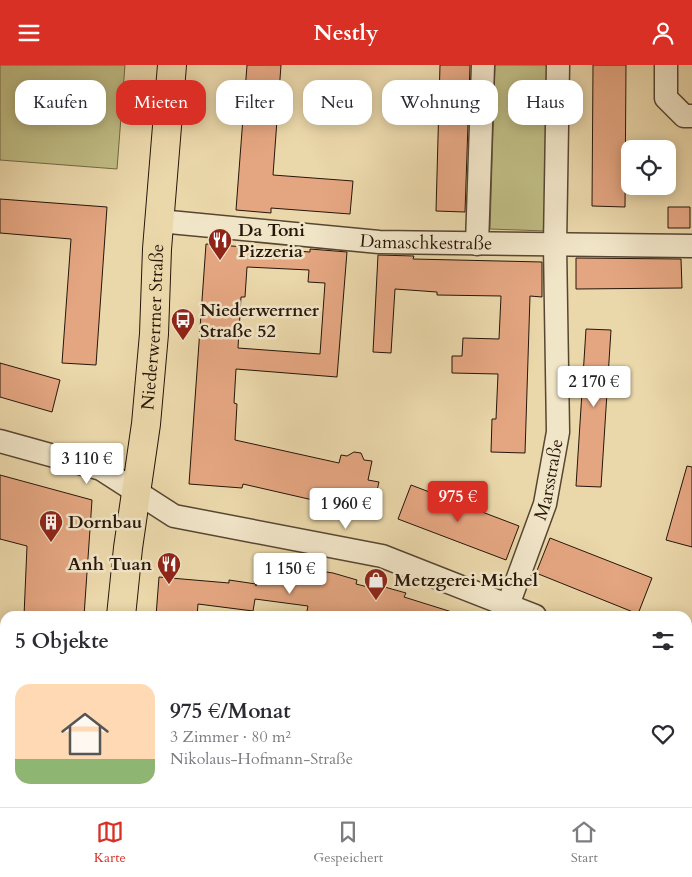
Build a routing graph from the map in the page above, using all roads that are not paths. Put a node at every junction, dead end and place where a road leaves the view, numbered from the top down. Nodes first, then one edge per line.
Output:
1 (172, 65) edge
2 (483, 65) edge
3 (558, 65) edge
4 (666, 65) edge
5 (692, 116) edge
6 (160, 221) junction
7 (477, 244) junction
8 (556, 245) junction
9 (692, 246) edge
10 (0, 441) edge
11 (137, 492) junction
12 (122, 611) edge
13 (505, 611) edge

1 - 6 main road, Niederwerrner Straße
2 - 7 street
3 - 8 street, Marsstraße
4 - 5 street
6 - 7 street, Damaschkestraße
6 - 11 main road, Niederwerrner Straße
7 - 8 street, Damaschkestraße
8 - 9 street, Damaschkestraße
8 - 13 street, Marsstraße
10 - 11 street
11 - 12 main road, Niederwerrner Straße
11 - 13 street

